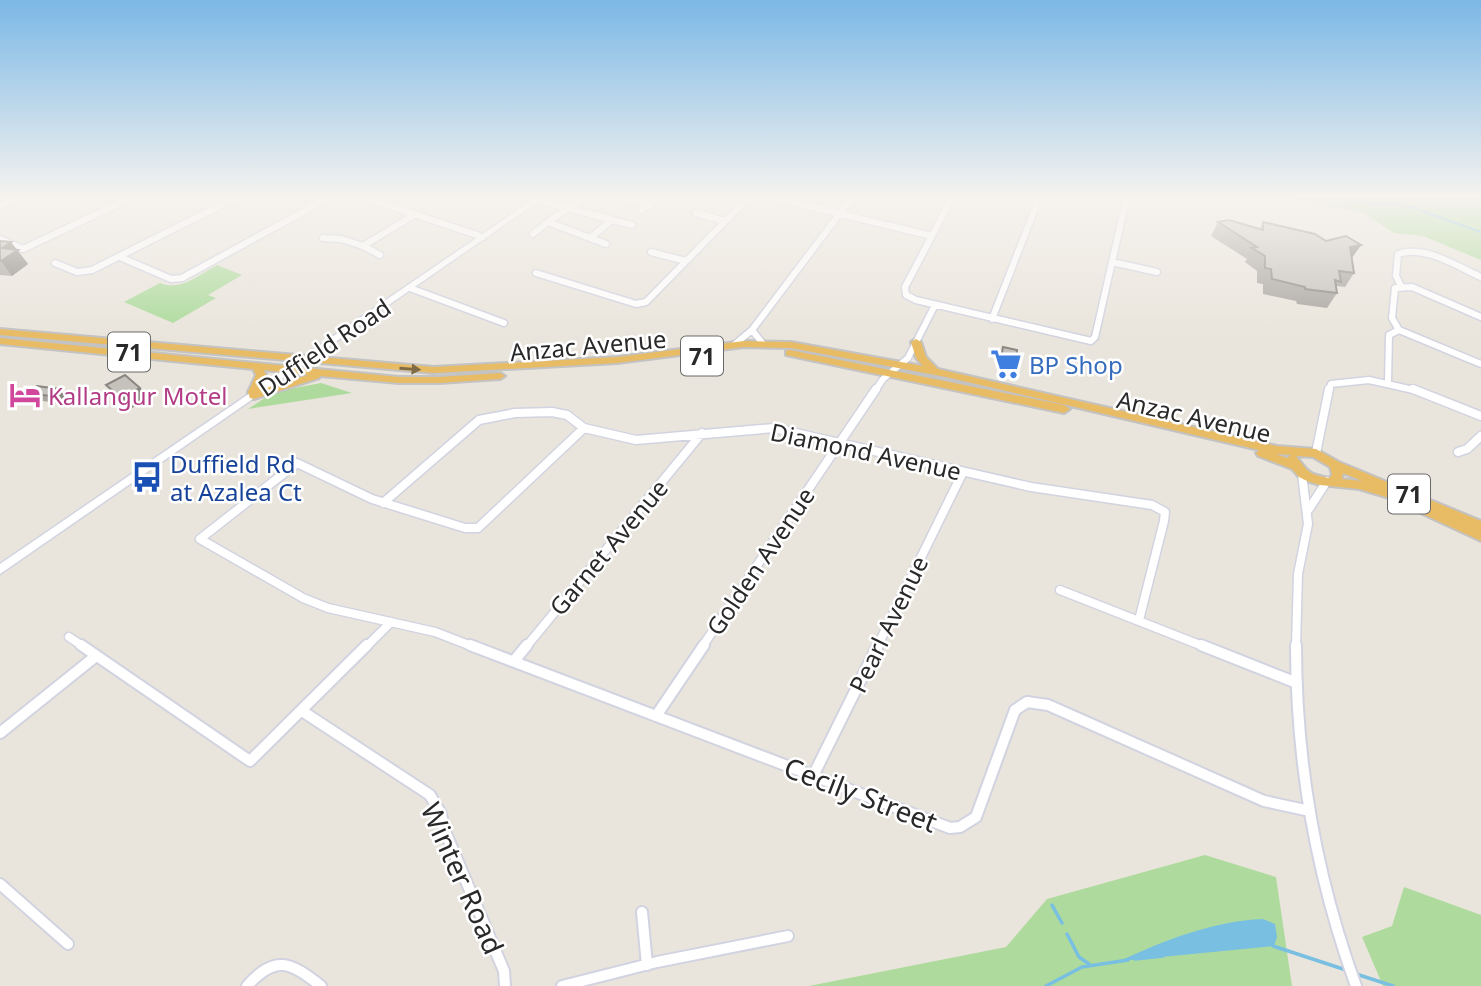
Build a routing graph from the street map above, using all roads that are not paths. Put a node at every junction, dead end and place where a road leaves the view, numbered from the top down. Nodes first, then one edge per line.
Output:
1 (7, 242) edge
2 (38, 242) edge
3 (149, 242) edge
4 (248, 242) edge
5 (354, 242) edge
6 (371, 242) edge
7 (476, 242) edge
8 (601, 242) edge
9 (705, 242) edge
10 (818, 242) edge
11 (929, 242) edge
12 (1022, 242) edge
13 (1117, 242) edge
14 (606, 244) dead end
15 (366, 245) junction
16 (651, 252) dead end
17 (380, 255) dead end
18 (120, 257) junction
19 (686, 261) junction
20 (1112, 262) junction
21 (55, 263) dead end
22 (1157, 272) dead end
23 (536, 273) dead end
24 (1481, 277) edge
25 (1401, 286) junction
26 (410, 288) junction
27 (935, 305) junction
28 (1481, 317) edge
29 (992, 318) junction
30 (504, 323) dead end
31 (752, 330) junction
32 (1399, 331) junction
33 (0, 332) edge
34 (0, 341) edge
35 (916, 342) junction
36 (763, 344) junction
37 (734, 345) junction
38 (306, 360) junction
39 (1481, 364) edge
40 (902, 365) junction
41 (257, 366) junction
42 (292, 369) junction
43 (937, 372) junction
44 (329, 373) junction
45 (890, 373) junction
46 (1388, 382) junction
47 (254, 395) junction
48 (1481, 416) edge
49 (584, 428) junction
50 (702, 433) junction
51 (1481, 436) edge
52 (840, 443) junction
53 (1458, 452) dead end
54 (1316, 453) junction
55 (1298, 464) junction
56 (1335, 465) junction
57 (963, 472) junction
58 (1330, 481) junction
59 (383, 503) junction
60 (1308, 509) junction
61 (1481, 526) edge
62 (1481, 536) edge
63 (0, 570) edge
64 (1060, 590) dead end
65 (1139, 620) junction
66 (391, 622) junction
67 (69, 637) dead end
68 (96, 656) junction
69 (514, 661) junction
70 (1297, 683) junction
71 (302, 711) junction
72 (656, 716) junction
73 (0, 733) edge
74 (813, 776) junction
75 (1310, 811) junction
76 (0, 884) edge
77 (642, 912) dead end
78 (788, 936) dead end
79 (68, 944) dead end
80 (647, 965) junction
81 (247, 986) edge
82 (321, 986) edge
83 (505, 986) edge
84 (562, 986) edge
85 (1356, 986) edge

1 - 2 street
3 - 18 street
4 - 18 street
5 - 15 street
6 - 15 street
7 - 26 street, Duffield Road
8 - 14 street
9 - 19 street
10 - 31 street
11 - 27 street
12 - 29 street
13 - 20 street
15 - 17 street
16 - 19 street
18 - 21 street
19 - 23 street
20 - 22 street
20 - 29 street
24 - 25 street
25 - 28 street
25 - 32 street
26 - 30 street
26 - 38 street, Duffield Road
27 - 29 street
27 - 35 street
31 - 36 street
31 - 37 street
32 - 39 street
32 - 46 street
33 - 38 highway, Anzac Avenue / 71
34 - 41 highway, Anzac Avenue / 71
35 - 40 street
35 - 43 highway
36 - 37 highway, Anzac Avenue / 71
36 - 40 highway, Anzac Avenue / 71
38 -> 37 highway, Anzac Avenue / 71
38 - 42 street, Duffield Road
40 - 43 highway, Anzac Avenue / 71
40 - 45 street, Golden Avenue
41 - 42 highway, Anzac Avenue / 71
41 - 47 highway
42 - 44 highway, Anzac Avenue / 71
42 - 47 street, Duffield Road
43 - 55 highway, Anzac Avenue / 71
44 - 45 highway, Anzac Avenue / 71
44 - 47 highway
45 - 52 street, Golden Avenue
45 - 55 highway, Anzac Avenue / 71
46 - 48 street
46 - 54 street
47 - 63 street, Duffield Road
49 - 50 street, Diamond Avenue
49 - 59 street, Diamond Avenue
49 - 59 street
50 - 52 street, Diamond Avenue
50 - 69 street, Garnet Avenue
51 - 53 street
52 - 57 street, Diamond Avenue
52 - 72 street, Golden Avenue
54 - 55 highway, 71
54 - 56 highway, 71
55 - 58 highway, 71
55 - 60 street
56 - 58 highway
56 - 61 highway, 71
57 - 65 street, Diamond Avenue
57 - 74 street, Pearl Avenue
58 - 60 street
58 - 62 highway, 71
59 - 66 street, Cecily Street
60 - 70 street
64 - 65 street
65 - 70 street
66 - 69 street, Cecily Street
66 - 71 street
67 - 68 street
68 - 71 street
68 - 73 street
69 - 72 street, Cecily Street
70 - 75 street
71 - 83 street, Winter Road
72 - 74 street, Cecily Street
74 - 75 street, Cecily Street
75 - 85 street
76 - 79 street
77 - 80 street
78 - 80 street
80 - 84 street
81 - 82 street

